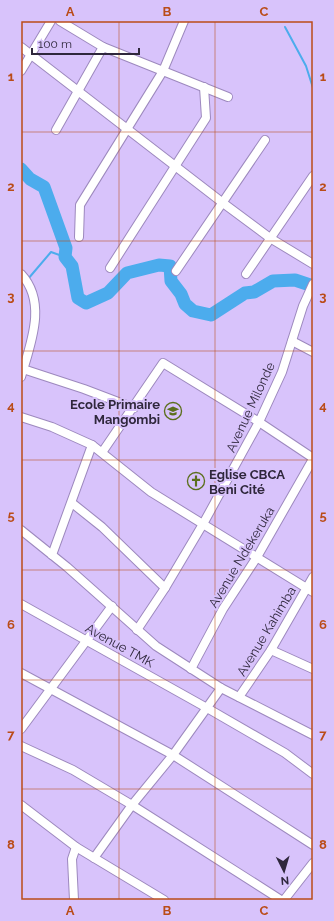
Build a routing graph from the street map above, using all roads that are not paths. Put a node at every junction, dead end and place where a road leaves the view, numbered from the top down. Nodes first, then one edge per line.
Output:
1 (51, 21) edge
2 (60, 21) edge
3 (184, 21) edge
4 (21, 47) edge
5 (103, 47) junction
6 (31, 54) junction
7 (21, 71) edge
8 (163, 71) junction
9 (204, 88) junction
10 (78, 90) junction
11 (228, 97) dead end
12 (126, 129) junction
13 (56, 130) dead end
14 (265, 140) dead end
15 (176, 167) junction
16 (313, 176) edge
17 (223, 203) junction
18 (79, 237) dead end
19 (270, 238) junction
20 (313, 264) edge
21 (110, 268) dead end
22 (176, 271) dead end
23 (246, 274) dead end
24 (25, 279) edge
25 (311, 288) edge
26 (292, 341) junction
27 (313, 352) edge
28 (22, 373) edge
29 (134, 408) junction
30 (21, 417) edge
31 (259, 422) junction
32 (92, 445) junction
33 (102, 451) junction
34 (313, 458) edge
35 (72, 503) junction
36 (203, 524) junction
37 (21, 530) edge
38 (52, 555) junction
39 (257, 557) junction
40 (313, 577) edge
41 (165, 588) junction
42 (310, 590) edge
43 (21, 604) edge
44 (112, 606) junction
45 (137, 630) junction
46 (88, 640) junction
47 (271, 650) junction
48 (313, 668) edge
49 (191, 669) junction
50 (21, 673) edge
51 (221, 688) junction
52 (51, 689) junction
53 (239, 697) junction
54 (207, 708) junction
55 (21, 729) edge
56 (313, 735) edge
57 (21, 746) edge
58 (174, 755) junction
59 (313, 774) edge
60 (21, 805) edge
61 (132, 805) junction
62 (313, 845) edge
63 (76, 847) junction
64 (94, 858) junction
65 (313, 863) edge
66 (74, 900) edge
67 (164, 900) edge
68 (282, 900) edge

1 - 6 street
2 - 5 street
3 - 8 street
4 - 6 street
5 - 8 street
5 - 10 street
6 - 7 street
6 - 10 street
8 - 9 street
8 - 12 street
9 - 11 street
9 - 15 street
10 - 12 street
10 - 13 street
12 - 15 street
12 - 18 street
14 - 17 street
15 - 17 street
15 - 21 street
16 - 19 street
17 - 19 street
17 - 22 street
19 - 20 street
19 - 23 street
24 - 28 street
25 - 26 street, Avenue Milonde
26 - 27 street
26 - 31 street, Avenue Milonde
28 - 29 street
29 - 31 street
29 - 33 street
30 - 32 street
31 - 34 street
31 - 36 street, Avenue Milonde
32 - 33 street
32 - 35 street
33 - 36 street
34 - 39 street, Avenue Ndekeruka
35 - 38 street
35 - 41 street
36 - 39 street
36 - 41 street, Avenue Milonde
37 - 38 street
38 - 44 street
39 - 42 street
39 - 49 street, Avenue Ndekeruka
40 - 42 street, Avenue Kahimba
41 - 45 street, Avenue Milonde
42 - 47 street, Avenue Kahimba
43 - 46 street, Avenue TMK
44 - 45 street
44 - 46 street
45 - 49 street
46 - 52 street
46 - 54 street, Avenue TMK
47 - 48 street
47 - 53 street, Avenue Kahimba
49 - 51 street
50 - 52 street
51 - 53 street
51 - 54 street
52 - 55 street
52 - 58 street
53 - 56 street
54 - 58 street
54 - 59 street, Avenue TMK
57 - 61 street
58 - 61 street
58 - 62 street
60 - 63 street
61 - 64 street
61 - 68 street
63 - 64 street
63 - 66 street
64 - 67 street
65 - 68 street

